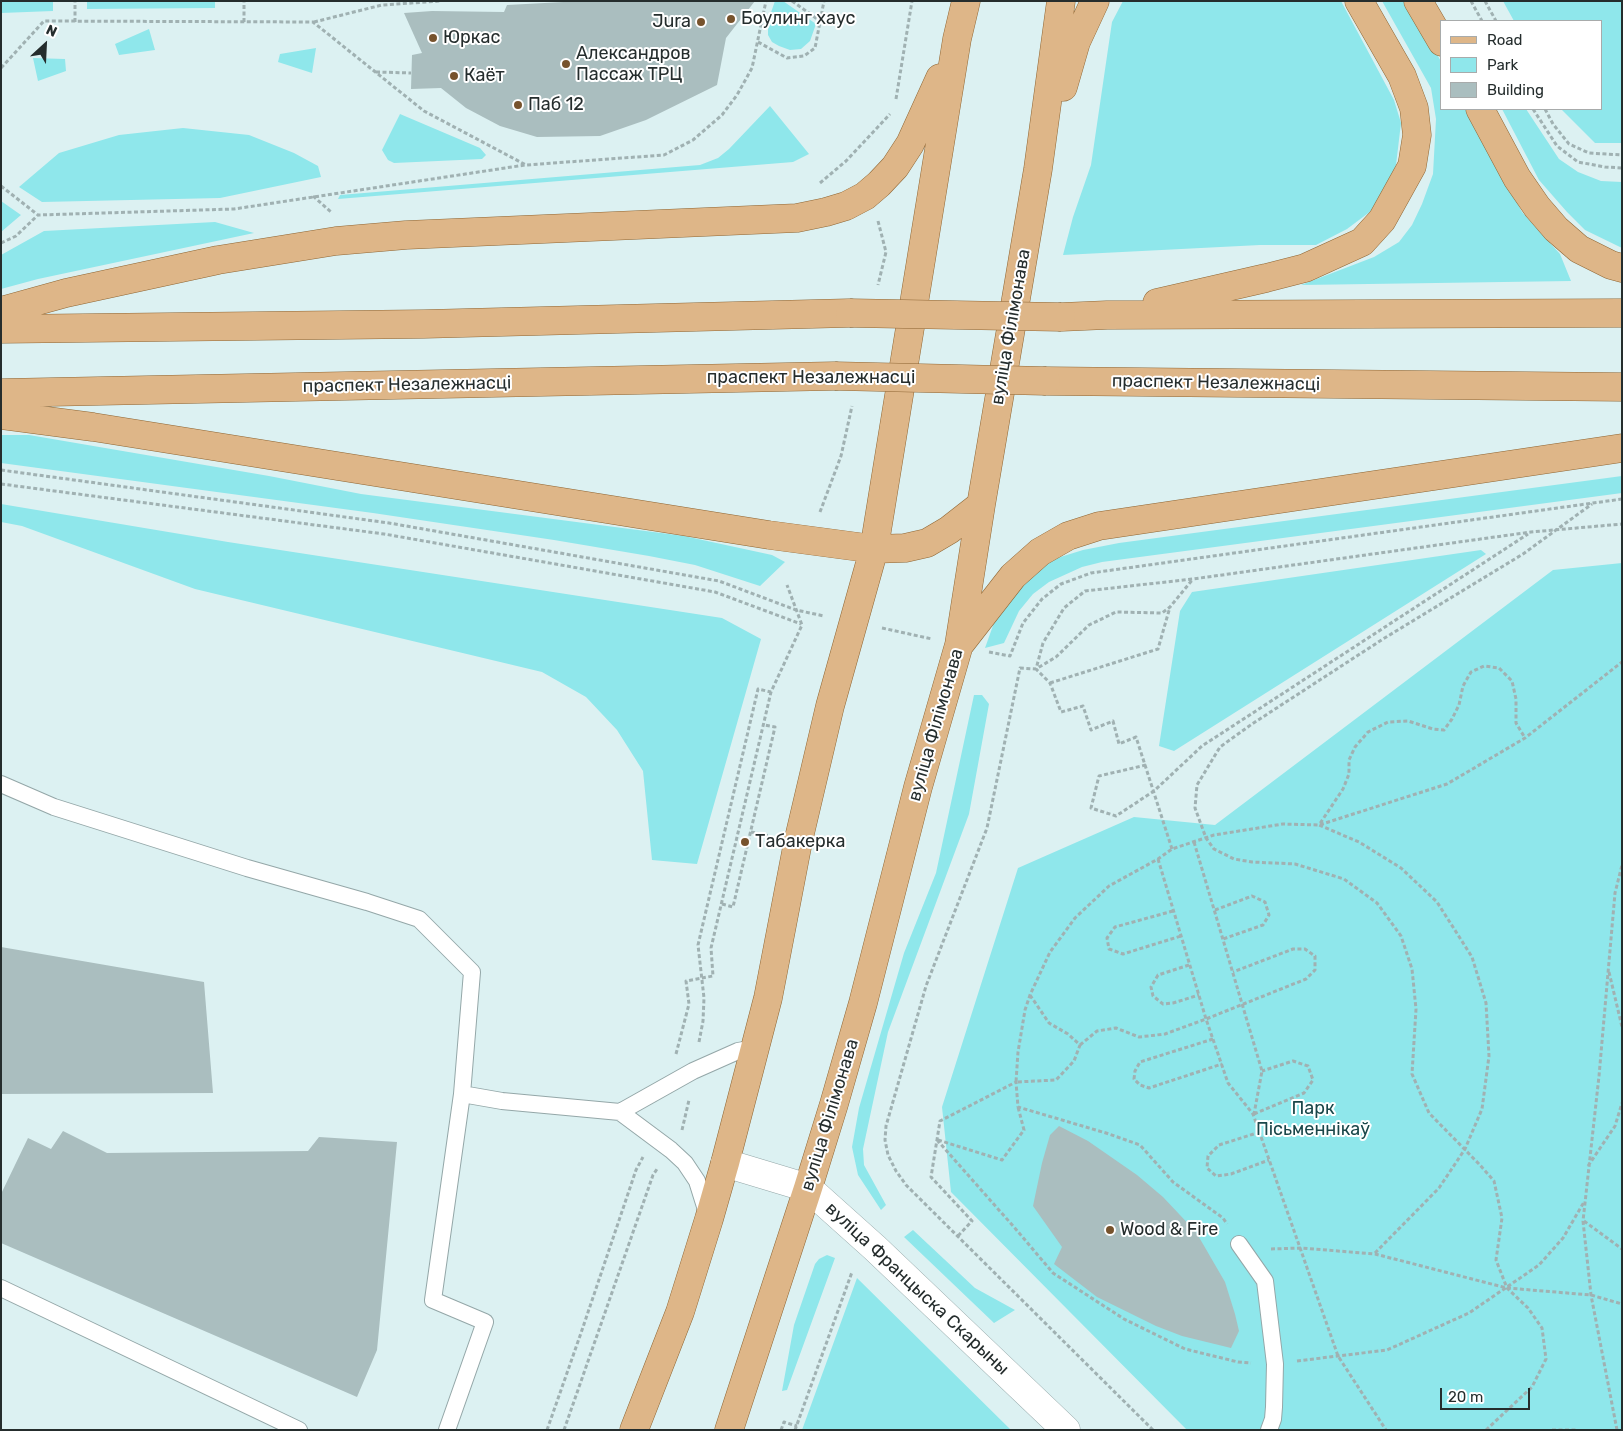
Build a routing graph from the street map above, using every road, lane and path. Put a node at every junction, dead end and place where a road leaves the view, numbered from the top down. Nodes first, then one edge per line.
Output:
1 (75, 1) edge
2 (244, 1) edge
3 (441, 1) edge
4 (766, 1) edge
5 (792, 1) edge
6 (824, 1) edge
7 (912, 1) edge
8 (966, 1) edge
9 (1061, 1) edge
10 (1095, 1) edge
11 (1359, 1) edge
12 (1418, 1) edge
13 (1471, 1) edge
14 (1485, 1) edge
15 (1481, 20) edge
16 (1495, 20) edge
17 (820, 21) junction
18 (74, 22) junction
19 (244, 22) junction
20 (313, 22) junction
21 (1440, 39) edge
22 (957, 40) junction
23 (758, 42) junction
24 (1, 68) edge
25 (375, 72) junction
26 (412, 74) dead end
27 (1481, 110) edge
28 (1534, 110) edge
29 (1546, 110) edge
30 (1622, 155) edge
31 (526, 165) junction
32 (1622, 168) edge
33 (1038, 169) junction
34 (1, 186) edge
35 (814, 187) dead end
36 (313, 196) junction
37 (332, 214) dead end
38 (38, 215) junction
39 (1, 243) edge
40 (1622, 268) edge
41 (1, 311) edge
42 (1622, 313) edge
43 (1107, 315) junction
44 (1, 329) edge
45 (1622, 387) edge
46 (1, 394) edge
47 (1, 415) edge
48 (1622, 448) edge
49 (1, 470) edge
50 (1, 484) edge
51 (1622, 499) edge
52 (1593, 503) junction
53 (980, 505) junction
54 (1622, 524) edge
55 (1558, 529) junction
56 (1531, 532) junction
57 (874, 549) junction
58 (1193, 579) junction
59 (787, 585) dead end
60 (1170, 607) junction
61 (796, 610) junction
62 (852, 622) junction
63 (802, 625) junction
64 (959, 645) junction
65 (1622, 662) edge
66 (1036, 669) junction
67 (1050, 683) junction
68 (764, 724) junction
69 (1525, 738) junction
70 (1146, 765) junction
71 (1, 784) edge
72 (1154, 791) junction
73 (1319, 825) junction
74 (1206, 838) junction
75 (1194, 842) junction
76 (1172, 849) junction
77 (1158, 859) junction
78 (1622, 865) edge
79 (722, 904) junction
80 (1214, 910) junction
81 (1174, 911) junction
82 (1181, 936) junction
83 (1223, 939) junction
84 (1190, 965) junction
85 (1608, 969) junction
86 (1233, 972) junction
87 (1199, 995) junction
88 (1030, 996) junction
89 (1242, 1004) junction
90 (1206, 1019) junction
91 (1622, 1027) edge
92 (1213, 1039) junction
93 (1080, 1045) junction
94 (755, 1048) junction
95 (1222, 1064) junction
96 (1262, 1070) junction
97 (1016, 1082) junction
98 (669, 1084) junction
99 (462, 1094) junction
100 (1622, 1103) edge
101 (1018, 1107) junction
102 (620, 1112) junction
103 (1254, 1114) junction
104 (1260, 1132) junction
105 (654, 1138) junction
106 (937, 1140) junction
107 (1465, 1148) junction
108 (1269, 1160) junction
109 (725, 1163) junction
110 (1588, 1166) junction
111 (808, 1188) junction
112 (709, 1219) junction
113 (1583, 1221) junction
114 (958, 1236) junction
115 (1239, 1244) junction
116 (1301, 1248) junction
117 (1622, 1249) edge
118 (1375, 1254) junction
119 (852, 1272) dead end
120 (1, 1288) edge
121 (1507, 1288) junction
122 (1591, 1295) junction
123 (1622, 1304) edge
124 (796, 1428) edge
125 (299, 1430) edge
126 (447, 1430) edge
127 (547, 1430) edge
128 (634, 1430) edge
129 (729, 1430) edge
130 (781, 1430) edge
131 (1066, 1430) edge
132 (1154, 1430) edge
133 (1269, 1430) edge
134 (1386, 1430) edge
135 (1486, 1430) edge
136 (1552, 1430) edge
137 (1578, 1430) edge
138 (1617, 1430) edge

1 - 18 path
2 - 19 path
3 - 20 path
4 - 23 path
5 - 17 path
6 - 17 path
7 - 35 path
8 - 22 main road
9 - 33 main road, вуліца Філімонава
10 - 33 main road
11 - 43 main road
12 - 21 main road
13 - 15 path
14 - 16 path
17 - 23 path
18 - 19 path
18 - 24 path
19 - 20 path
20 - 25 path
22 - 41 main road
22 - 57 main road
23 - 31 path
25 - 26 path
25 - 31 path
27 - 40 main road
28 - 32 path
29 - 30 path
31 - 36 path
33 - 53 main road, вуліца Філімонава
34 - 38 path
36 - 37 path
36 - 38 path
38 - 39 path
42 - 43 main road
43 - 44 main road, bridge
45 - 46 main road, праспект Незалежнасці, bridge
47 - 57 main road
48 - 64 main road
49 - 61 path
50 - 63 path
51 - 52 path
52 - 55 path
52 - 64 path
53 - 57 main road
53 - 64 main road, вуліца Філімонава
54 - 55 path
55 - 56 path
55 - 74 path
56 - 58 path
56 - 72 path
57 - 62 main road
58 - 60 path
58 - 66 path
59 - 61 path
60 - 66 path
60 - 67 path
61 - 62 path
61 - 63 path
62 - 64 path
62 - 94 main road
63 - 68 path
64 - 111 main road, вуліца Філімонава
65 - 69 path
66 - 67 path
66 - 114 path
67 - 70 path
68 - 79 path
68 - 79 path
69 - 73 path
69 - 73 path
70 - 72 path
70 - 72 path
71 - 99 lane
72 - 76 path
73 - 74 path
73 - 107 path
74 - 75 path
74 - 107 path
75 - 76 path
75 - 80 path
76 - 77 path
77 - 81 path
77 - 88 path
78 - 85 path
79 - 98 path
80 - 83 path
80 - 83 path
81 - 82 path
81 - 82 path
82 - 84 path
83 - 86 path
84 - 87 path
84 - 87 path
85 - 91 path
85 - 110 path
86 - 89 path
86 - 89 path
87 - 90 path
88 - 93 path
88 - 97 path
89 - 90 path
89 - 96 path
90 - 92 path
90 - 93 path
92 - 95 path
92 - 95 path
93 - 97 path
94 - 98 lane
94 - 109 main road
95 - 103 path
96 - 103 path
96 - 103 path
97 - 101 path
97 - 106 path
98 - 102 lane
99 - 102 lane
99 - 126 lane
100 - 110 path
101 - 106 path
101 - 115 path
102 - 105 lane
103 - 104 path
104 - 108 path
104 - 108 path
105 - 112 lane
105 - 127 path
106 - 114 path
107 - 118 path
107 - 121 path
108 - 116 path
109 - 111 main road, вуліца Францыска Скарыны
109 - 112 main road
110 - 113 path
111 - 129 main road, вуліца Філімонава
111 - 131 main road, вуліца Францыска Скарыны
112 - 128 main road
113 - 117 path
113 - 122 path
114 - 132 path
115 - 116 path
115 - 133 lane
116 - 118 path
116 - 134 path
118 - 121 path
119 - 124 path
120 - 125 lane
121 - 122 path
121 - 135 path
122 - 123 path
122 - 138 path
124 - 130 path
136 - 137 path

